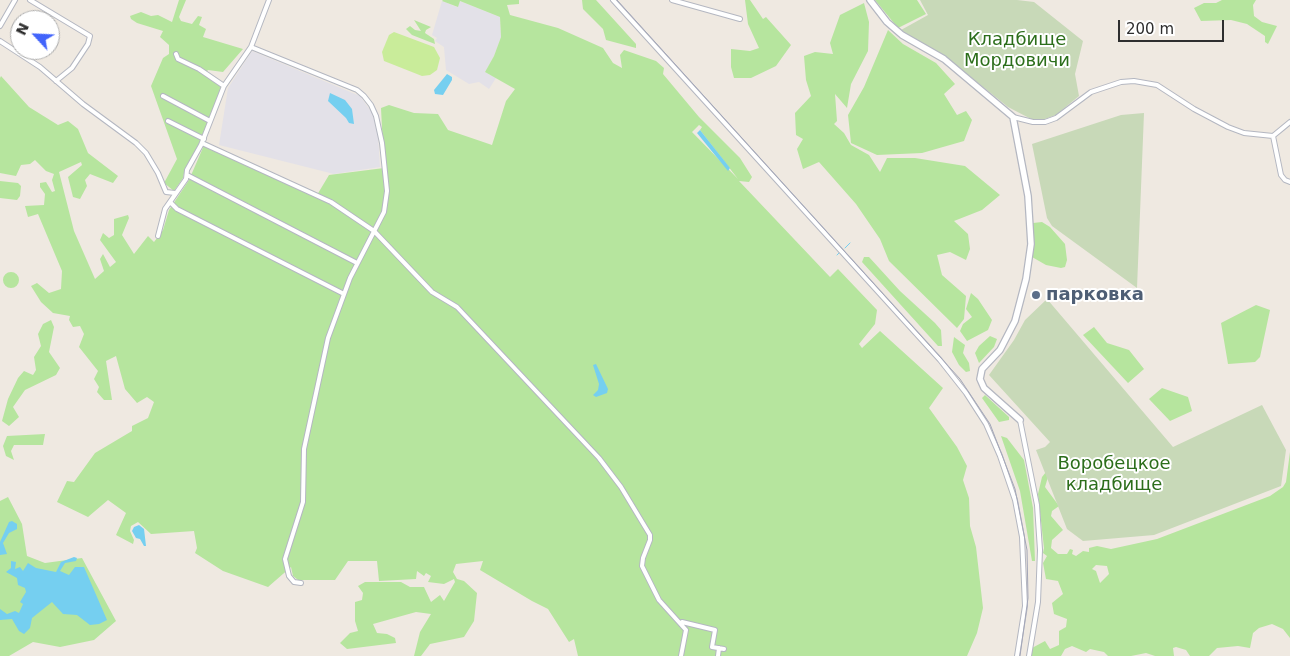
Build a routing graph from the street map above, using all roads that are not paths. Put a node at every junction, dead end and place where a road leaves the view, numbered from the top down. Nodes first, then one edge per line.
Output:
1 (15, 0) edge
2 (30, 0) edge
3 (270, 0) edge
4 (613, 0) edge
5 (672, 0) edge
6 (870, 0) edge
7 (740, 19) dead end
8 (0, 26) edge
9 (0, 41) edge
10 (251, 46) junction
11 (176, 54) dead end
12 (56, 81) junction
13 (224, 86) junction
14 (163, 96) dead end
15 (1013, 117) junction
16 (168, 121) dead end
17 (210, 121) junction
18 (1290, 122) edge
19 (1272, 136) junction
20 (203, 141) junction
21 (186, 175) junction
22 (1290, 182) edge
23 (175, 192) junction
24 (170, 202) junction
25 (374, 231) junction
26 (158, 236) dead end
27 (357, 263) junction
28 (344, 294) junction
29 (1020, 420) joint
30 (301, 583) dead end
31 (680, 622) junction
32 (681, 656) edge
33 (718, 656) edge
34 (1018, 656) edge
35 (1029, 656) edge

1 - 8 street
2 - 12 street
3 - 10 street
4 - 34 street
5 - 7 street
6 - 15 street
9 - 12 street
10 - 13 street
10 - 25 street
11 - 13 street
12 - 23 street
13 - 17 street
14 - 17 street
15 - 19 street
15 - 29 street
16 - 20 street
17 - 20 street
18 - 19 street
19 - 22 street
20 - 21 street
20 - 25 street
21 - 23 street
21 - 27 street
23 - 24 street
24 - 26 street
24 - 28 street
25 - 27 street
25 - 31 street
27 - 28 street
28 - 30 street
29 - 35 street
31 - 32 street
31 - 33 street

